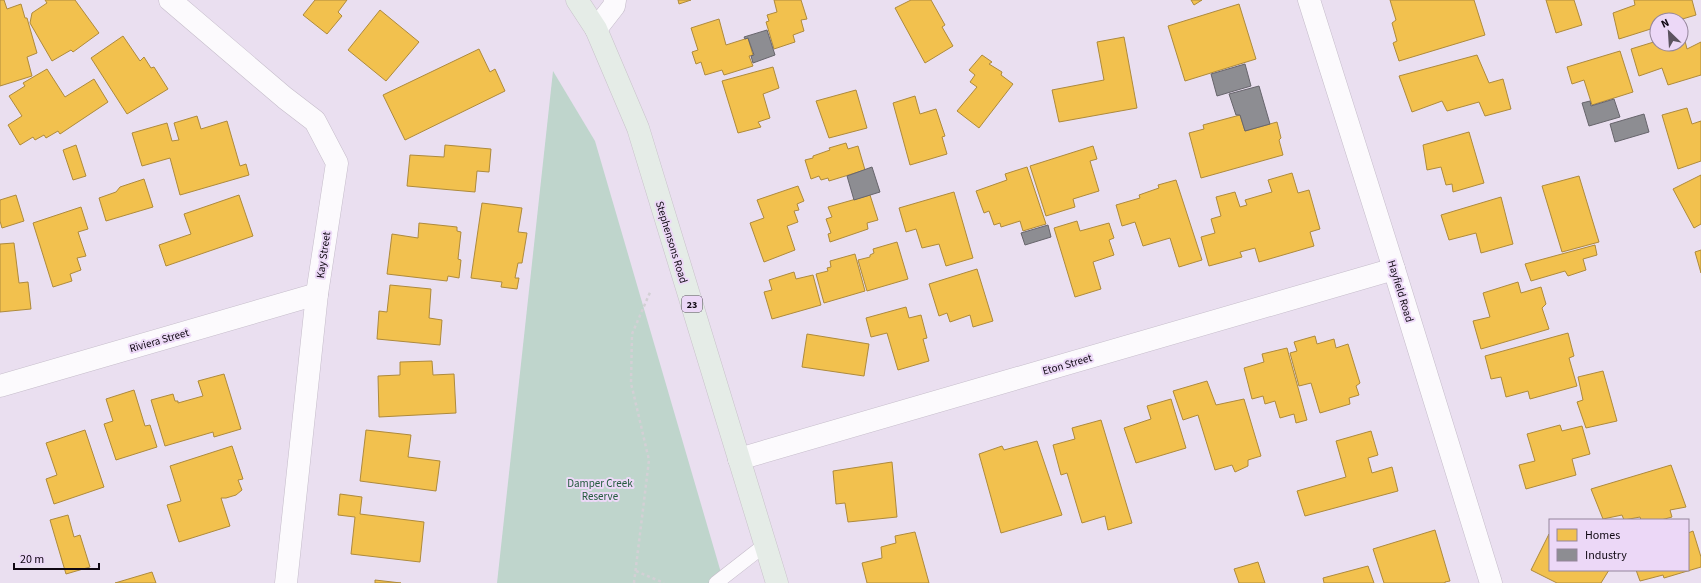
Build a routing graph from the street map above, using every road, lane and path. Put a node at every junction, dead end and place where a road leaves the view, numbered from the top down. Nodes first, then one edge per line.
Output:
1 (170, 0) edge
2 (577, 0) edge
3 (615, 0) edge
4 (1309, 0) edge
5 (596, 29) junction
6 (1394, 269) junction
7 (652, 290) dead end
8 (317, 294) junction
9 (0, 386) edge
10 (739, 459) junction
11 (766, 544) junction
12 (636, 571) junction
13 (286, 583) edge
14 (634, 583) edge
15 (664, 583) edge
16 (716, 583) edge
17 (777, 583) edge
18 (1492, 583) edge

1 - 8 street, Kay Street
2 - 5 main road, Stephensons Road / 23
3 - 5 street
4 - 6 street, Hayfield Road
5 - 10 main road, Stephensons Road / 23
6 - 10 street, Eton Street
6 - 18 street, Hayfield Road
7 - 12 path
8 - 9 street, Riviera Street
8 - 13 street, Kay Street
10 - 11 main road, Stephensons Road / 23
11 - 16 lane
11 - 17 main road, Stephensons Road / 23
12 - 14 path
12 - 15 path

